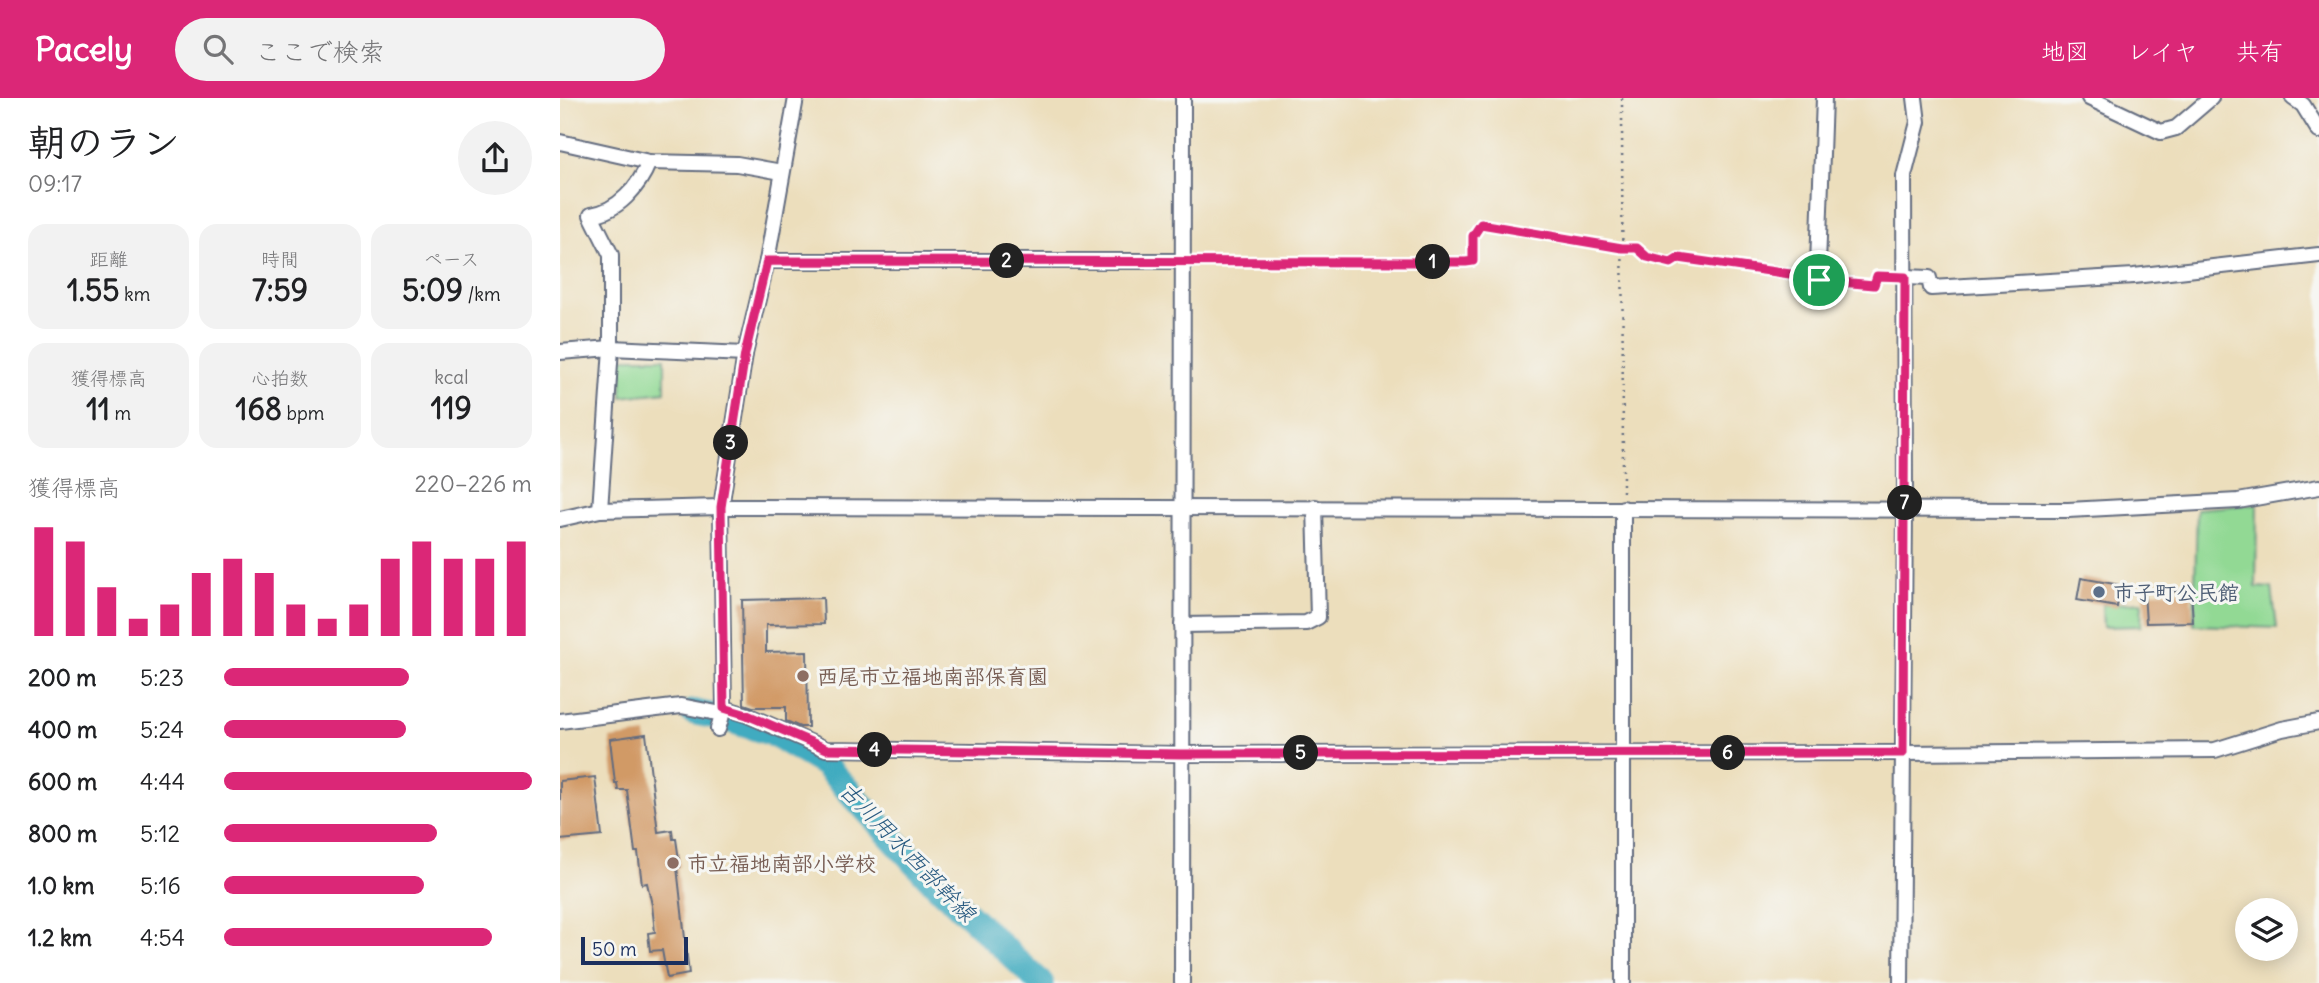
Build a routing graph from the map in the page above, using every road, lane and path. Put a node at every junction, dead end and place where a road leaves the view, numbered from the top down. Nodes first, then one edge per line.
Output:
1 (796, 98) edge
2 (1183, 98) edge
3 (1622, 98) edge
4 (1825, 98) edge
5 (1915, 98) edge
6 (2090, 98) edge
7 (2211, 98) edge
8 (2293, 98) edge
9 (2319, 131) edge
10 (560, 142) edge
11 (649, 162) junction
12 (782, 172) junction
13 (1622, 248) junction
14 (2319, 255) edge
15 (767, 261) junction
16 (1182, 261) junction
17 (1905, 277) junction
18 (1819, 280) junction
19 (611, 348) junction
20 (560, 352) edge
21 (745, 354) junction
22 (2319, 487) edge
23 (721, 507) junction
24 (1182, 507) junction
25 (1315, 507) junction
26 (1623, 508) junction
27 (1905, 509) junction
28 (600, 510) junction
29 (560, 519) edge
30 (1182, 625) junction
31 (723, 711) junction
32 (560, 721) edge
33 (2319, 722) edge
34 (718, 729) dead end
35 (1623, 752) junction
36 (1903, 753) junction
37 (1181, 754) junction
38 (1182, 983) edge
39 (1623, 983) edge
40 (1900, 983) edge

1 - 12 street
2 - 16 street
3 - 13 path
4 - 18 street
5 - 17 street
6 - 7 street
8 - 9 street
10 - 11 street
11 - 12 street
11 - 19 street
12 - 15 street
13 - 16 path
13 - 18 path
13 - 26 path
14 - 17 street
15 - 16 street
15 - 21 street
16 - 24 street
17 - 18 path
17 - 27 street
19 - 20 street
19 - 21 street
19 - 28 street
21 - 23 street
22 - 27 street
23 - 24 street
23 - 28 street
23 - 31 street
24 - 25 street
24 - 30 street
25 - 26 street
25 - 30 street
26 - 27 street
26 - 35 street
27 - 36 street
28 - 29 street
30 - 37 street
31 - 32 street
31 - 34 street
31 - 37 street
33 - 36 street
35 - 36 street
35 - 37 street
35 - 39 street
36 - 40 street
37 - 38 street

